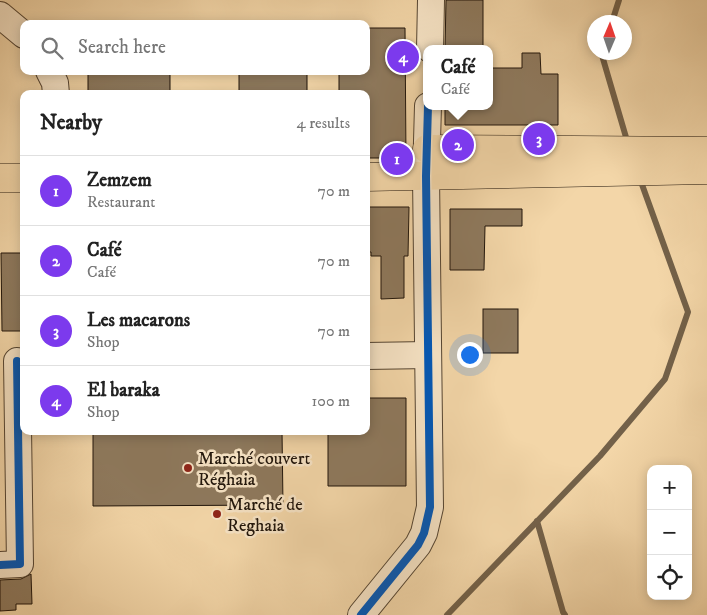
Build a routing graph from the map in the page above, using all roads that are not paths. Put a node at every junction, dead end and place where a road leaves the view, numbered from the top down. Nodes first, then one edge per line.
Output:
1 (431, 0) edge
2 (0, 15) edge
3 (20, 32) edge
4 (430, 45) edge
5 (51, 75) edge
6 (56, 90) edge
7 (428, 110) edge
8 (427, 149) junction
9 (689, 158) edge
10 (560, 161) junction
11 (707, 170) edge
12 (426, 176) junction
13 (370, 177) edge
14 (0, 178) edge
15 (20, 178) edge
16 (428, 355) junction
17 (370, 356) edge
18 (13, 361) edge
19 (0, 565) edge
20 (361, 615) edge

1 - 4 street
2 - 3 street
5 - 6 street
7 - 8 street
8 - 10 main road
8 - 12 street
9 - 10 main road
9 - 11 main road
10 - 12 main road
12 - 13 main road
12 - 16 street
14 - 15 main road
16 - 17 street
16 - 20 street
18 - 19 street

